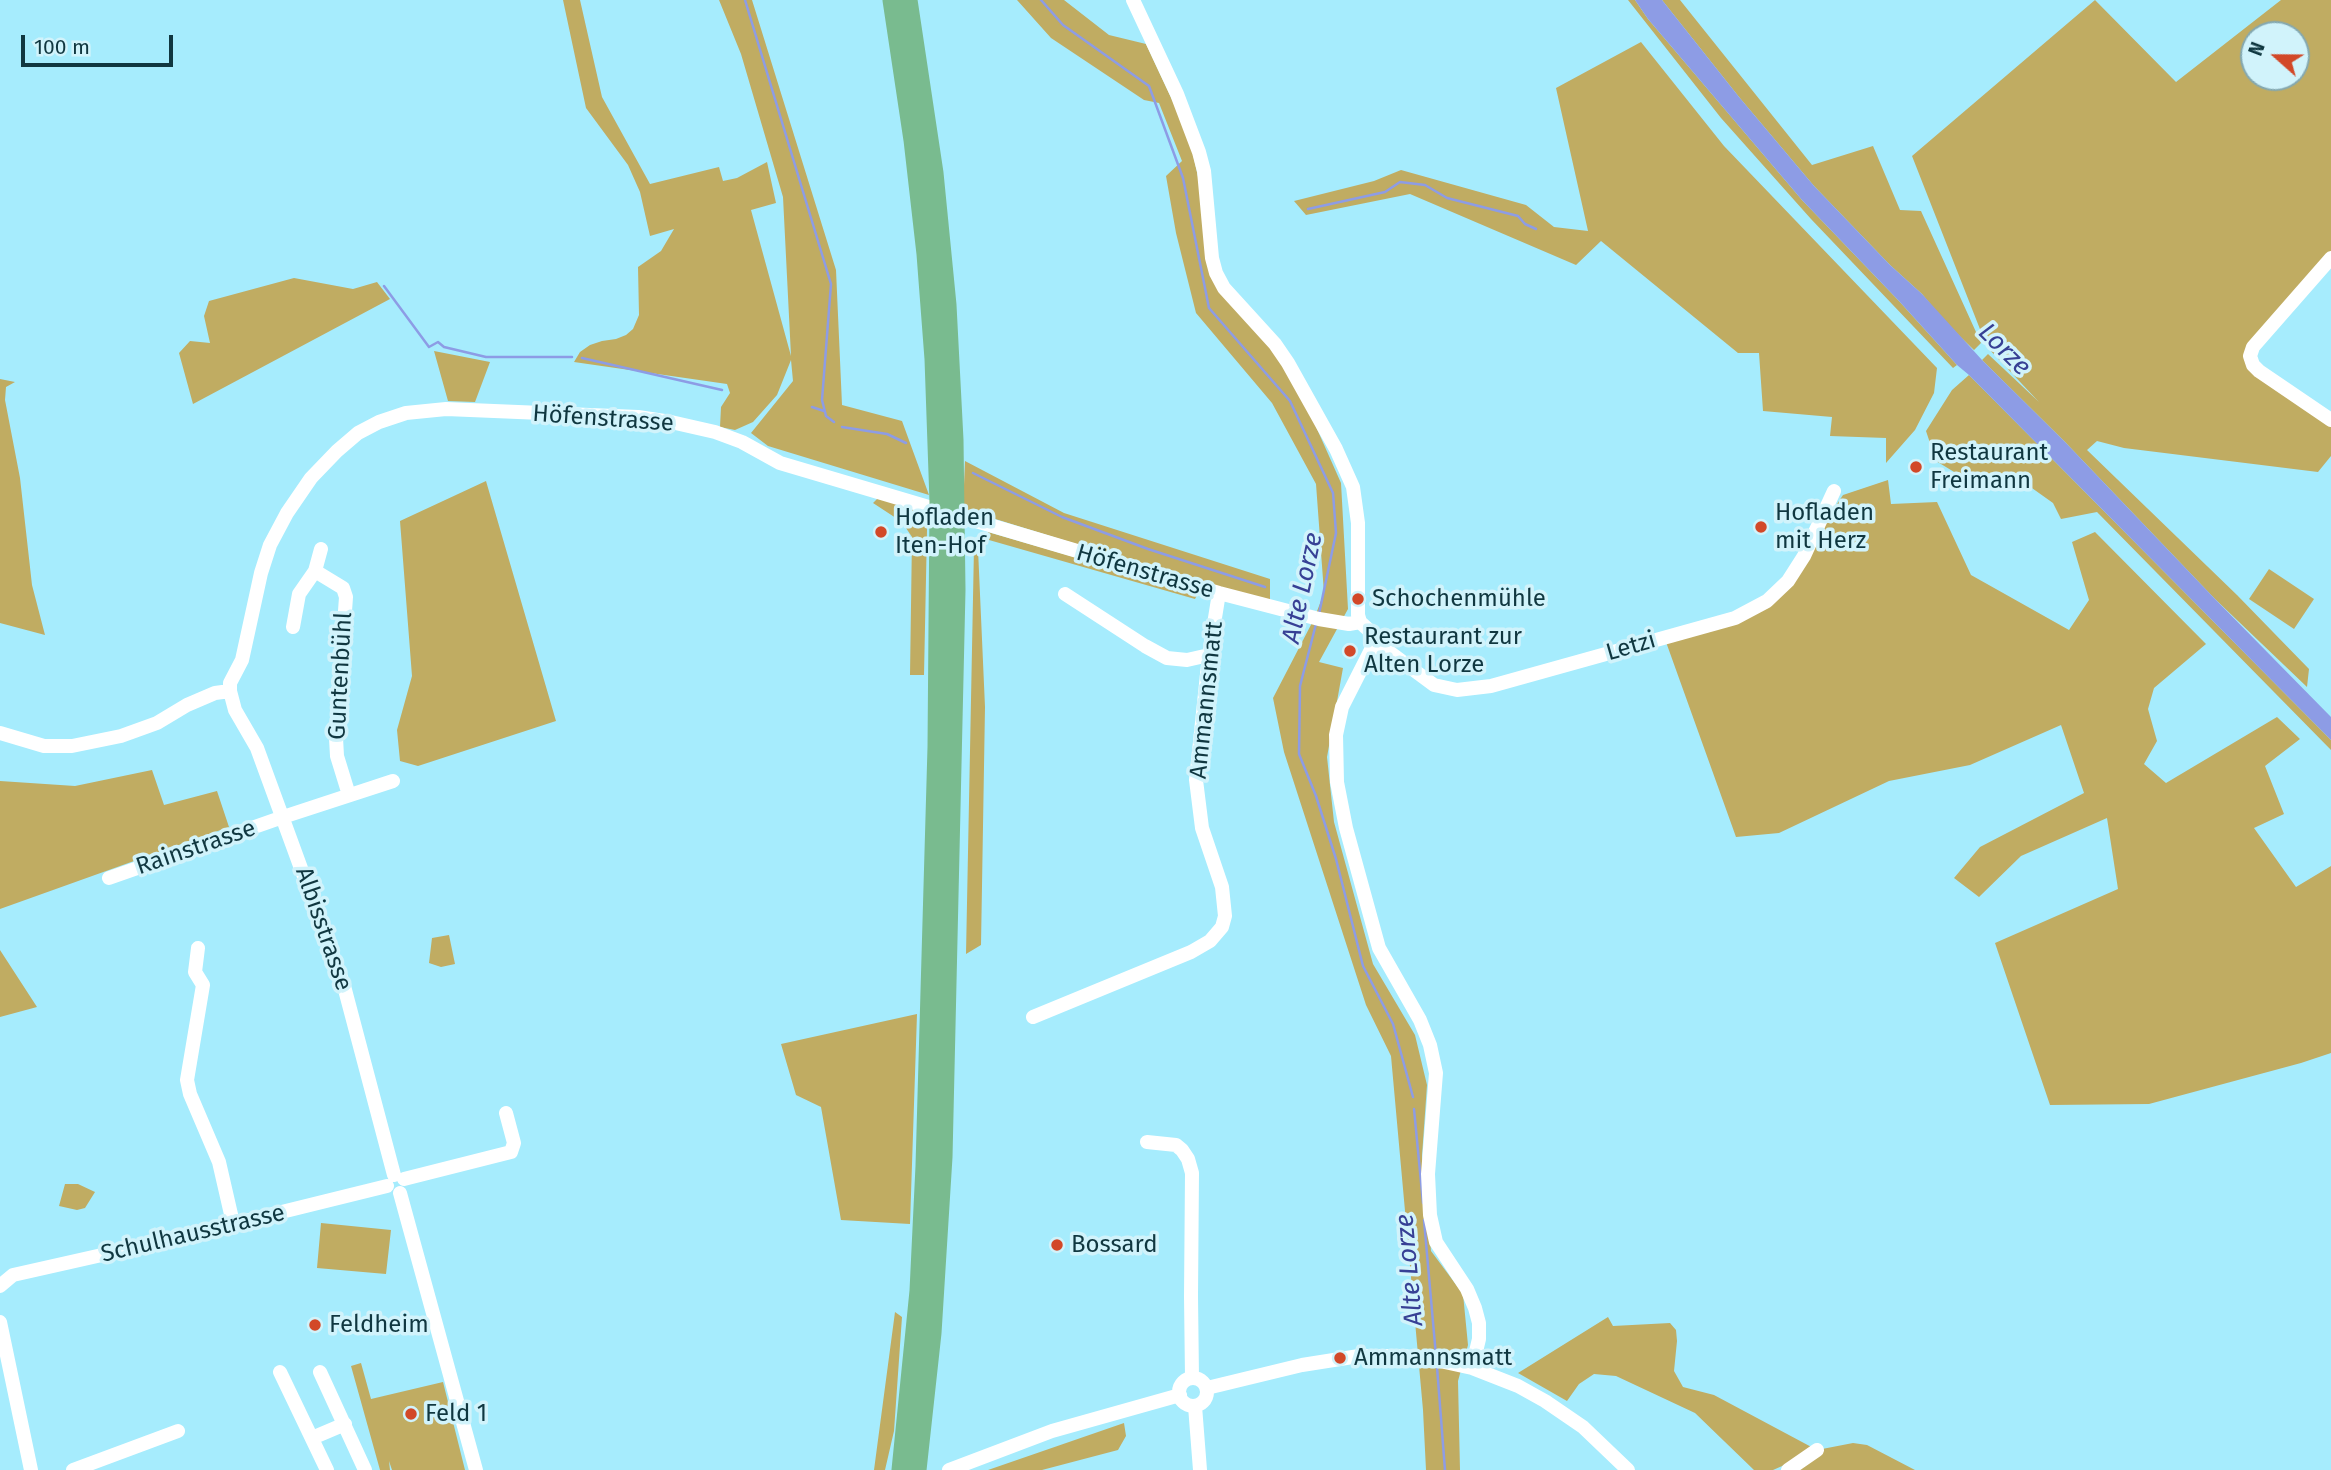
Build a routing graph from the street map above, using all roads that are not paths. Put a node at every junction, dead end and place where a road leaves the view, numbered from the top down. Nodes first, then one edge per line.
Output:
1 (891, 0) edge
2 (908, 0) edge
3 (1133, 0) edge
4 (2331, 258) edge
5 (2331, 420) edge
6 (1834, 491) dead end
7 (321, 549) dead end
8 (315, 571) junction
9 (1065, 593) dead end
10 (1219, 593) junction
11 (1360, 622) junction
12 (293, 627) dead end
13 (1375, 644) junction
14 (1209, 655) junction
15 (230, 691) junction
16 (0, 733) edge
17 (393, 781) dead end
18 (349, 795) junction
19 (284, 817) junction
20 (109, 878) dead end
21 (198, 948) dead end
22 (1032, 1017) dead end
23 (506, 1113) dead end
24 (1147, 1142) dead end
25 (396, 1183) junction
26 (233, 1223) junction
27 (1, 1285) edge
28 (0, 1322) edge
29 (1466, 1367) junction
30 (280, 1372) dead end
31 (320, 1372) dead end
32 (1192, 1378) junction
33 (1207, 1388) junction
34 (1180, 1395) junction
35 (1195, 1406) junction
36 (345, 1424) junction
37 (178, 1431) dead end
38 (312, 1438) junction
39 (1817, 1450) dead end
40 (30, 1470) edge
41 (73, 1470) edge
42 (327, 1470) edge
43 (366, 1470) edge
44 (476, 1470) edge
45 (901, 1470) edge
46 (917, 1470) edge
47 (949, 1470) edge
48 (1200, 1470) edge
49 (1628, 1470) edge
50 (1788, 1470) edge

1 - 45 highway
2 - 46 highway
3 - 11 street
4 - 5 street
6 - 13 street, Letzi
7 - 8 street, Guntenbühl
8 - 12 street, Guntenbühl
8 - 18 street, Guntenbühl
9 - 14 street, Höfenstrasse
10 - 11 street, Höfenstrasse
10 - 14 street, Ammannsmatt
10 - 15 street, Höfenstrasse
11 - 13 street
13 - 29 street
14 - 22 street, Ammannsmatt
15 - 16 street
15 - 19 street, Albisstrasse
17 - 18 street, Rainstrasse
18 - 19 street, Rainstrasse
19 - 20 street, Rainstrasse
19 - 25 street, Albisstrasse
21 - 26 street
23 - 25 street, Schulhausstrasse
24 - 32 street
25 - 26 street, Schulhausstrasse
25 - 44 street, Albisstrasse
26 - 27 street, Schulhausstrasse
28 - 40 street
29 - 33 street
29 - 49 street
30 - 38 street
31 - 36 street
32 - 33 street
32 - 34 street
33 - 35 street
34 - 35 street
34 - 47 street
35 - 48 street
36 - 38 street
36 - 43 street
37 - 41 street
38 - 42 street
39 - 50 street

